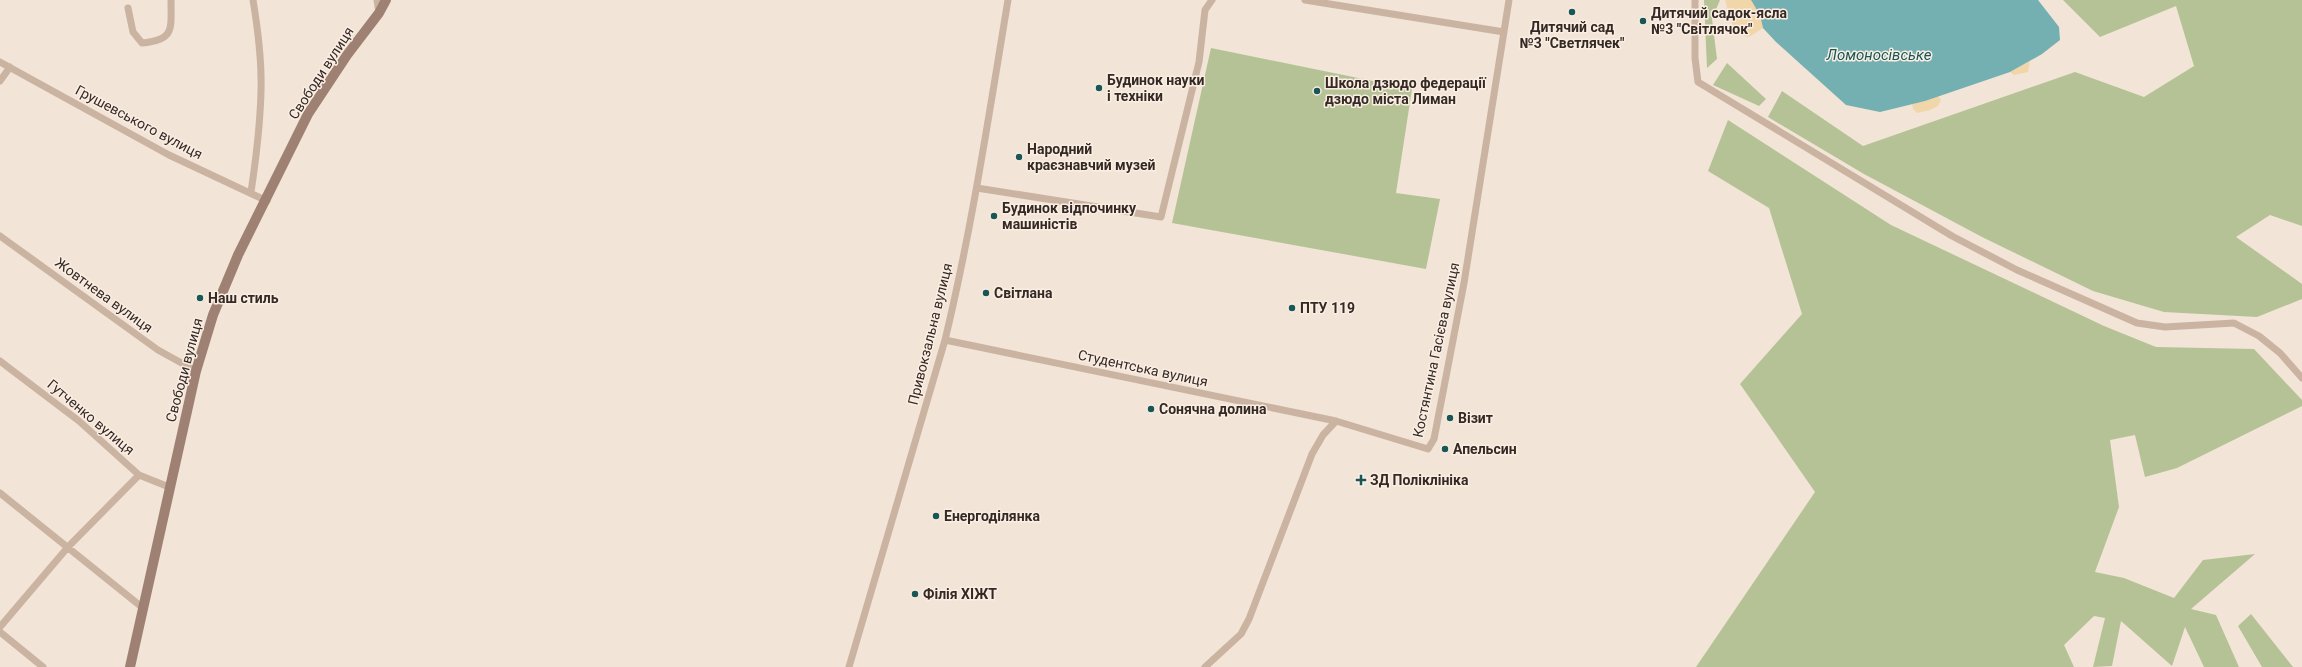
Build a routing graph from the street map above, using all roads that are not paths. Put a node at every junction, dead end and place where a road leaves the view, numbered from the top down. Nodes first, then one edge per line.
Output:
1 (171, 0) edge
2 (253, 0) edge
3 (377, 0) edge
4 (386, 0) edge
5 (1008, 0) edge
6 (1212, 0) edge
7 (1305, 0) edge
8 (1509, 0) edge
9 (1695, 0) edge
10 (128, 8) dead end
11 (379, 13) junction
12 (1504, 32) junction
13 (0, 62) edge
14 (10, 66) junction
15 (0, 81) edge
16 (977, 188) junction
17 (251, 192) junction
18 (267, 201) junction
19 (0, 236) edge
20 (945, 340) junction
21 (0, 362) edge
22 (196, 371) junction
23 (2302, 378) edge
24 (1336, 421) junction
25 (139, 475) junction
26 (169, 487) junction
27 (0, 493) edge
28 (68, 547) junction
29 (142, 608) junction
30 (0, 627) edge
31 (0, 632) edge
32 (42, 667) edge
33 (130, 667) edge
34 (849, 667) edge
35 (1206, 667) edge

1 - 10 street
2 - 17 street
3 - 11 street
4 - 11 main road, Свободи вулиця
5 - 16 street, Привокзальна вулиця
6 - 16 street
7 - 12 street
8 - 12 street, Костянтина Гасієва вулиця
9 - 23 street
11 - 18 main road, Свободи вулиця
12 - 24 street, Костянтина Гасієва вулиця
13 - 14 street, Грушевського вулиця
14 - 15 street
14 - 17 street, Грушевського вулиця
16 - 20 street, Привокзальна вулиця
17 - 18 street, Грушевського вулиця
18 - 22 main road, Свободи вулиця
19 - 22 street, Жовтнева вулиця
20 - 24 street, Студентська вулиця
20 - 34 street, Привокзальна вулиця
21 - 25 street, Гутченко вулиця
22 - 26 main road, Свободи вулиця
24 - 35 street
25 - 26 street, Гутченко вулиця
25 - 28 street
26 - 29 main road, Свободи вулиця
27 - 28 street
28 - 29 street
28 - 30 street
29 - 33 main road, Свободи вулиця
31 - 32 street

